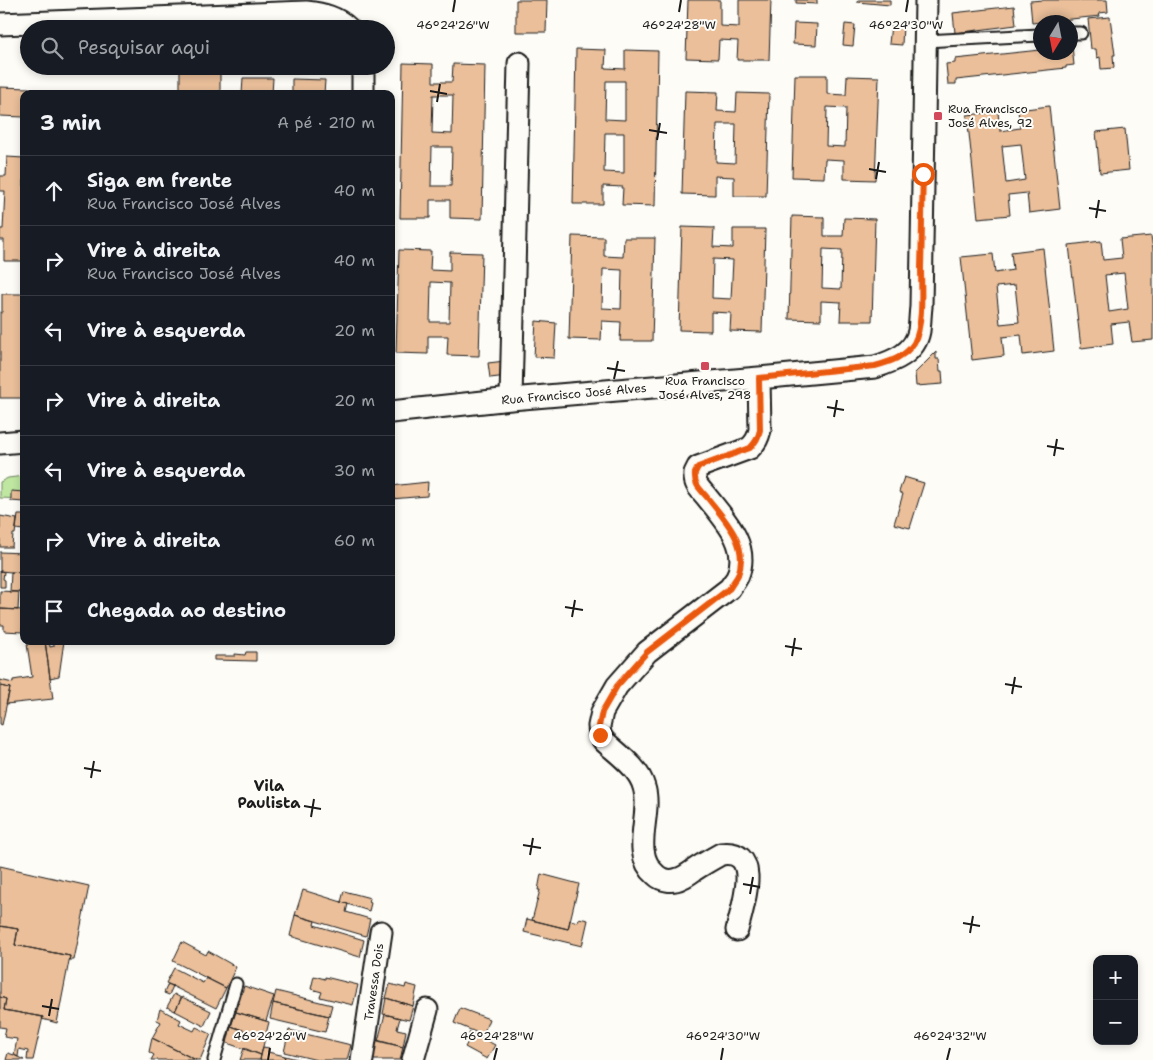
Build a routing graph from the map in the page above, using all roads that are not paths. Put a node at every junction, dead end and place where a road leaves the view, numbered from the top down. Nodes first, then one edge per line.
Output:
1 (926, 0) edge
2 (102, 20) edge
3 (338, 20) edge
4 (20, 23) edge
5 (0, 24) edge
6 (1033, 35) edge
7 (925, 41) junction
8 (519, 63) dead end
9 (363, 75) edge
10 (362, 90) edge
11 (759, 378) junction
12 (511, 399) junction
13 (395, 412) edge
14 (20, 441) edge
15 (0, 443) edge
16 (737, 930) dead end
17 (381, 932) dead end
18 (236, 984) dead end
19 (426, 1010) dead end
20 (214, 1060) edge
21 (362, 1060) edge
22 (413, 1060) edge

1 - 7 street, Rua Francisco José Alves
2 - 3 street
4 - 5 street
6 - 7 lane
7 - 11 street, Rua Francisco José Alves
8 - 12 street
9 - 10 street
11 - 12 street, Rua Francisco José Alves
11 - 16 street
12 - 13 street, Rua Francisco José Alves
14 - 15 street
17 - 21 street, Travessa Dois
18 - 20 lane
19 - 22 street

